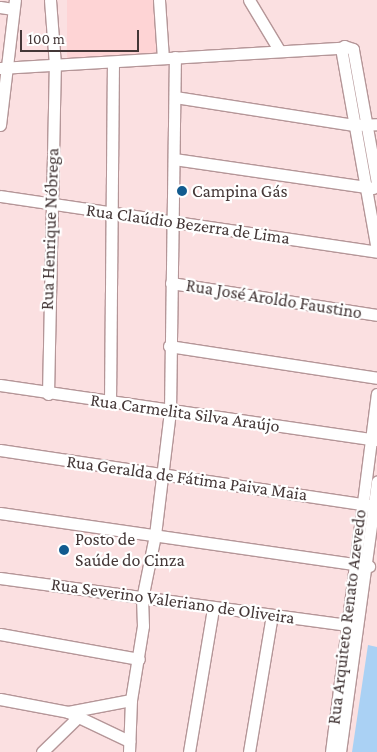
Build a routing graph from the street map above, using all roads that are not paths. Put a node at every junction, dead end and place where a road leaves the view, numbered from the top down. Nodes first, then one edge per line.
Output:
1 (50, 0) edge
2 (159, 0) edge
3 (249, 0) edge
4 (14, 4) edge
5 (0, 7) edge
6 (341, 48) junction
7 (279, 50) junction
8 (175, 57) junction
9 (163, 58) junction
10 (113, 63) junction
11 (55, 65) junction
12 (4, 68) edge
13 (175, 97) junction
14 (0, 125) edge
15 (354, 125) junction
16 (372, 125) edge
17 (174, 159) junction
18 (374, 186) edge
19 (0, 196) edge
20 (51, 204) junction
21 (111, 213) junction
22 (173, 223) junction
23 (377, 251) edge
24 (170, 283) junction
25 (377, 315) edge
26 (169, 346) junction
27 (377, 378) edge
28 (0, 386) edge
29 (48, 394) junction
30 (377, 394) edge
31 (110, 403) junction
32 (170, 411) junction
33 (374, 440) edge
34 (0, 450) edge
35 (163, 474) junction
36 (377, 482) edge
37 (360, 503) junction
38 (375, 506) junction
39 (0, 513) edge
40 (155, 535) junction
41 (354, 564) junction
42 (368, 566) junction
43 (0, 578) edge
44 (142, 599) junction
45 (213, 608) junction
46 (272, 615) junction
47 (346, 625) junction
48 (0, 634) edge
49 (139, 659) junction
50 (0, 699) edge
51 (131, 700) junction
52 (72, 715) junction
53 (129, 746) edge
54 (42, 752) edge
55 (189, 752) edge
56 (249, 752) edge
57 (331, 752) edge
58 (340, 752) edge

1 - 11 street, Rua Henrique Nóbrega
2 - 9 street
3 - 7 street
4 - 5 street
4 - 12 street
6 - 7 street
6 - 15 street
6 - 16 street
7 - 8 street
8 - 9 street
8 - 13 street
9 - 10 street
10 - 11 street
10 - 21 street
11 - 12 street
11 - 20 street, Rua Henrique Nóbrega
12 - 14 street
13 - 15 street
13 - 17 street
15 - 16 street
15 - 18 street
16 - 18 street
17 - 18 street
17 - 22 street
18 - 23 street
19 - 20 street, Rua Claúdio Bezerra de Lima
20 - 21 street, Rua Claúdio Bezerra de Lima
20 - 29 street, Rua Henrique Nóbrega
21 - 22 street, Rua Claúdio Bezerra de Lima
21 - 31 street
22 - 23 street, Rua Claúdio Bezerra de Lima
22 - 24 street
24 - 25 street, Rua José Aroldo Faustino
24 - 26 street
26 - 27 street
26 - 32 street
28 - 29 street, Rua Carmelita Silva Araújo
29 - 31 street, Rua Carmelita Silva Araújo
30 - 33 street, Rua Arquiteto Renato Azevedo
31 - 32 street, Rua Carmelita Silva Araújo
32 - 33 street, Rua Carmelita Silva Araújo
32 - 35 street
33 - 37 street, Rua Arquiteto Renato Azevedo
34 - 35 street, Rua Geralda de Fátima Paiva Maia
35 - 37 street, Rua Geralda de Fátima Paiva Maia
35 - 40 street
36 - 38 street, Rua Arquiteto Renato Azevedo
37 - 38 street, Rua Geralda de Fátima Paiva Maia
37 - 41 street, Rua Arquiteto Renato Azevedo
38 - 42 street, Rua Arquiteto Renato Azevedo
39 - 40 street
40 - 41 street
40 - 44 street
41 - 42 street
41 - 47 street, Rua Arquiteto Renato Azevedo
42 - 58 street, Rua Arquiteto Renato Azevedo
43 - 44 street, Rua Severino Valeriano de Oliveira
44 - 45 street, Rua Severino Valeriano de Oliveira
44 - 49 street
45 - 46 street, Rua Severino Valeriano de Oliveira
45 - 55 street
46 - 47 street, Rua Severino Valeriano de Oliveira
46 - 56 street
47 - 57 street, Rua Arquiteto Renato Azevedo
48 - 49 street
49 - 51 street
50 - 52 street
51 - 52 street
51 - 53 street
52 - 53 street
52 - 54 street

